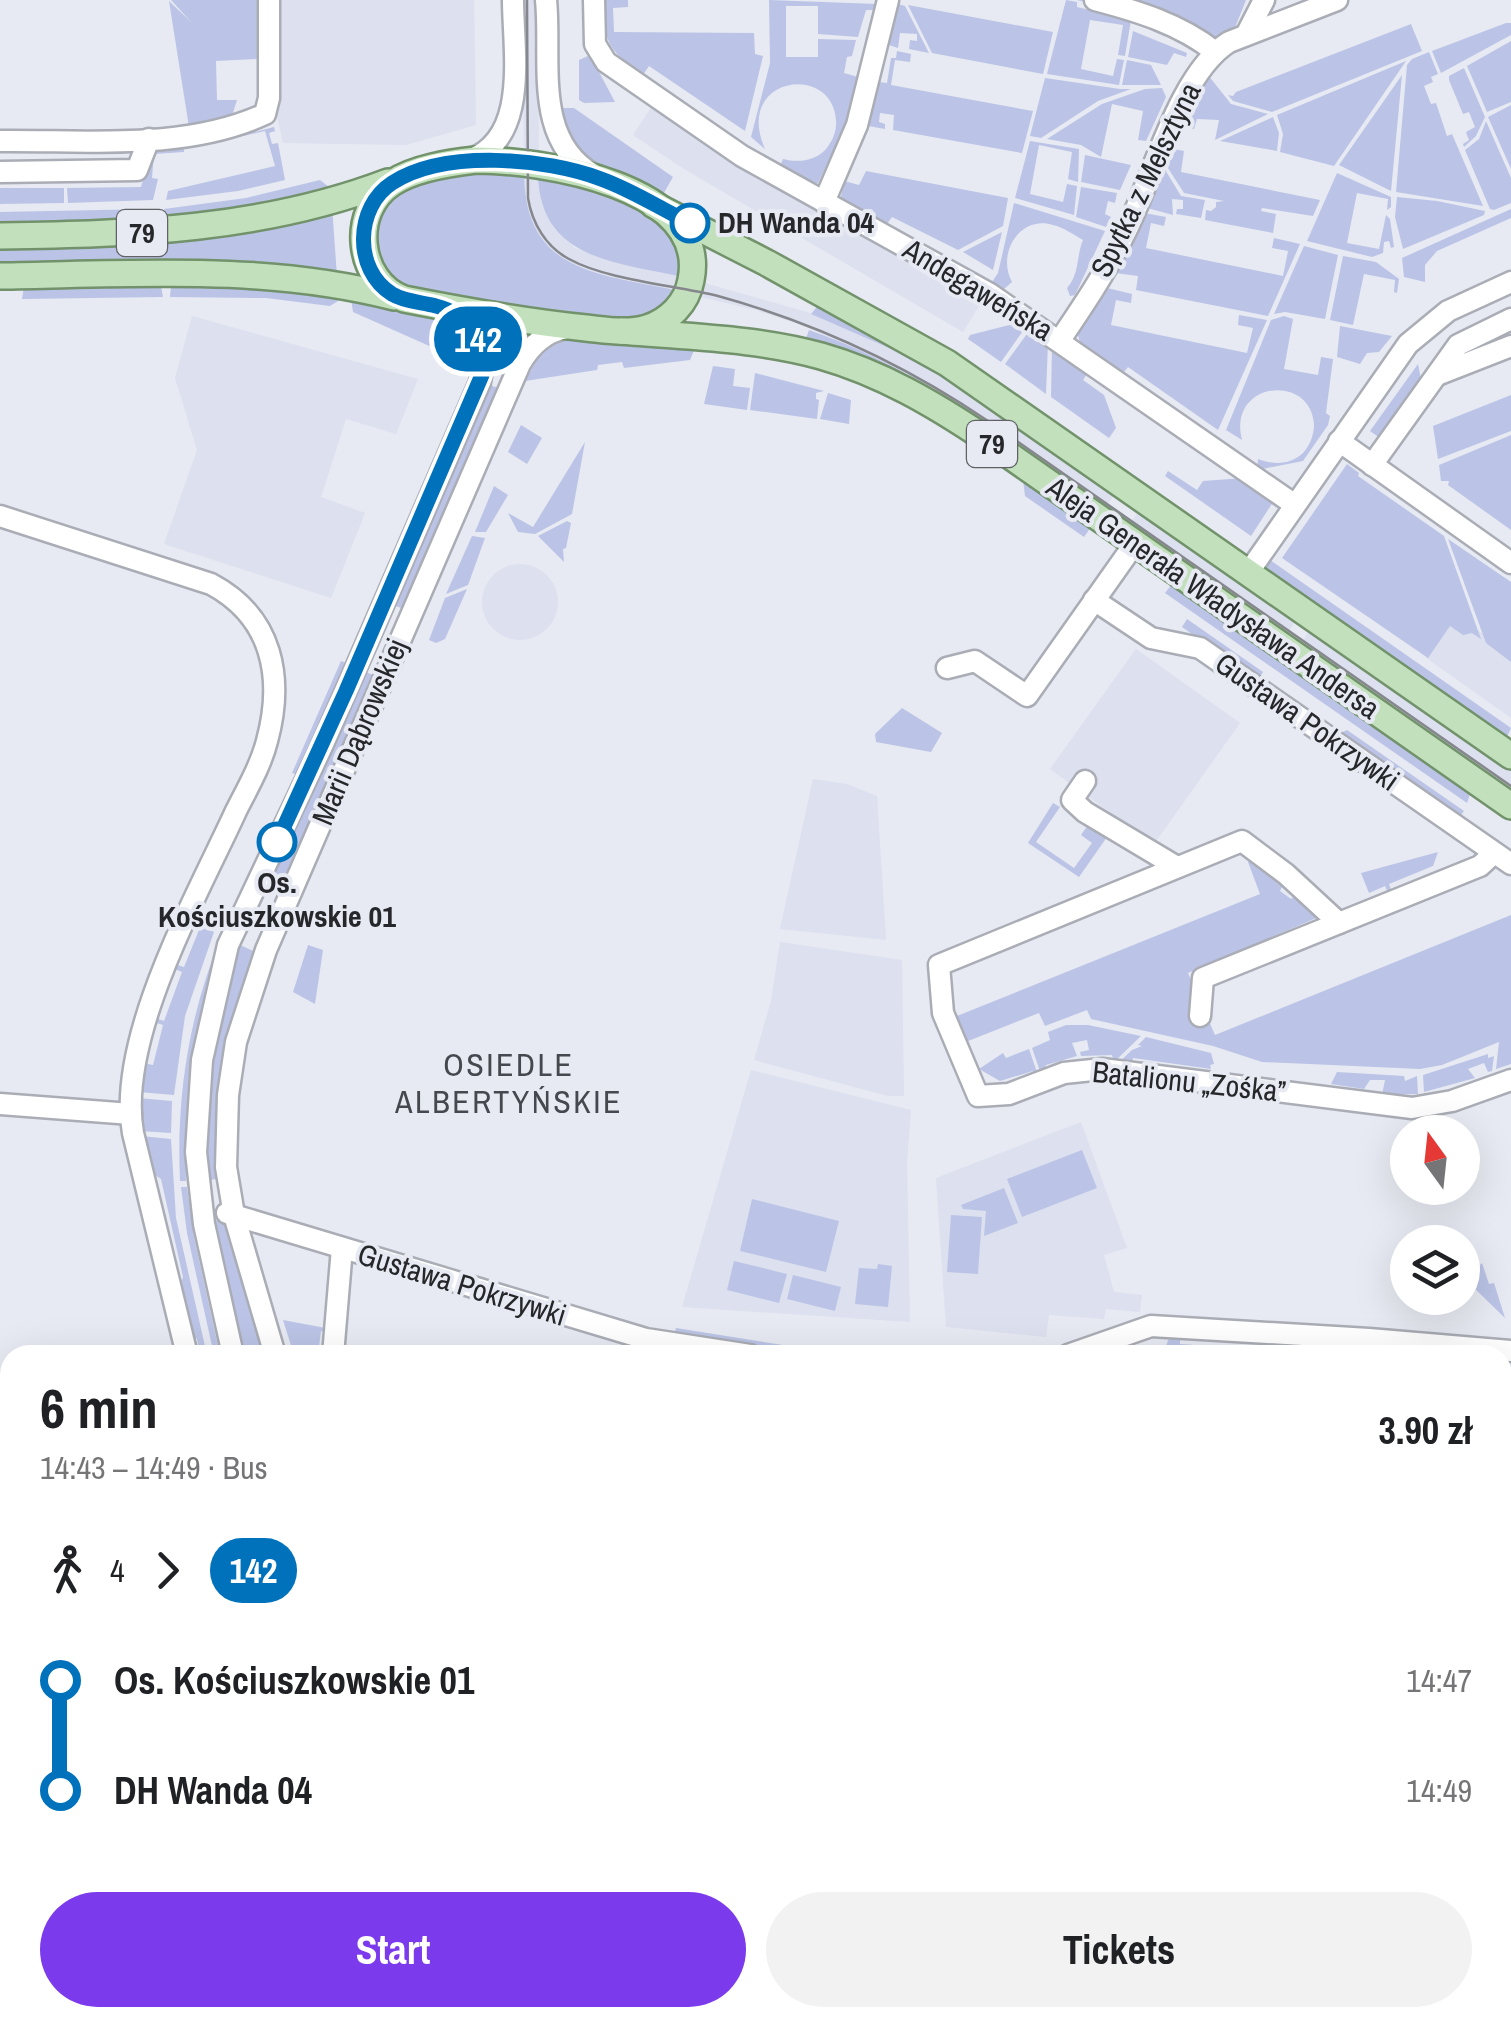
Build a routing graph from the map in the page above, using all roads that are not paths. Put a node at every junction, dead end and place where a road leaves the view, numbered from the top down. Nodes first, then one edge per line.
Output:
1 (269, 0) edge
2 (512, 0) edge
3 (546, 0) edge
4 (594, 0) edge
5 (888, 0) edge
6 (1095, 0) edge
7 (1264, 0) edge
8 (1336, 0) edge
9 (1246, 36) junction
10 (1214, 51) junction
11 (149, 139) junction
12 (0, 141) edge
13 (462, 162) junction
14 (0, 172) edge
15 (407, 176) junction
16 (600, 178) junction
17 (824, 202) junction
18 (654, 205) junction
19 (0, 236) edge
20 (0, 276) edge
21 (1511, 282) edge
22 (404, 299) junction
23 (436, 306) junction
24 (1511, 319) edge
25 (578, 328) junction
26 (622, 332) junction
27 (1060, 340) junction
28 (1511, 346) edge
29 (1435, 376) junction
30 (1338, 441) junction
31 (1372, 465) junction
32 (1295, 505) junction
33 (1153, 507) junction
34 (0, 516) edge
35 (1132, 542) junction
36 (1511, 563) edge
37 (1248, 573) junction
38 (1094, 600) junction
39 (1294, 606) junction
40 (372, 631) junction
41 (1272, 640) junction
42 (399, 642) junction
43 (946, 668) dead end
44 (1511, 756) edge
45 (1085, 781) dead end
46 (1511, 806) edge
47 (1503, 858) edge
48 (1177, 868) junction
49 (246, 908) junction
50 (278, 921) junction
51 (1339, 923) junction
52 (1200, 1016) dead end
53 (1511, 1080) edge
54 (0, 1104) edge
55 (130, 1114) junction
56 (201, 1211) junction
57 (234, 1216) junction
58 (342, 1248) junction
59 (185, 1345) edge
60 (231, 1345) edge
61 (273, 1345) edge
62 (334, 1345) edge
63 (639, 1345) edge
64 (1089, 1345) edge
65 (1426, 1345) edge

1 - 11 street
2 - 13 street
3 - 16 street
4 - 17 street, Andegaweńska
5 - 17 street
6 - 10 street
7 - 9 street
8 - 9 street, Spytka z Melsztyna
9 - 10 street, Spytka z Melsztyna
10 - 27 street, Spytka z Melsztyna
11 - 12 street
11 - 14 street
13 - 15 main road, 79
13 - 16 main road, 79
15 - 19 main road, 79
15 - 22 main road
16 - 18 main road, 79
17 - 27 street, Andegaweńska
18 - 26 main road
18 - 33 main road, Aleja Generała Władysława Andersa / 79
20 - 22 main road, 79
21 - 30 street
22 - 23 main road, 79
23 - 25 main road, 79
23 - 40 street, Marii Dąbrowskiej
24 - 29 street
25 - 26 main road, 79
25 - 42 street, Marii Dąbrowskiej
26 - 35 main road, Aleja Generała Władysława Andersa / 79
27 - 32 street, Andegaweńska
28 - 29 street
29 - 31 street
30 - 31 street
30 - 32 street
31 - 36 street
32 - 37 street
33 - 35 main road
33 - 37 main road, Aleja Generała Władysława Andersa / 79
34 - 55 street
35 - 38 street
35 - 41 main road, Aleja Generała Władysława Andersa / 79
37 - 39 main road, Aleja Generała Władysława Andersa / 79
38 - 43 street
38 - 47 street, Gustawa Pokrzywki
39 - 41 main road
39 - 44 main road, Aleja Generała Władysława Andersa / 79
40 - 42 street
40 - 49 street, Marii Dąbrowskiej
41 - 46 main road, Aleja Generała Władysława Andersa / 79
42 - 50 street, Marii Dąbrowskiej
45 - 48 street
47 - 51 street
48 - 51 street, Batalionu „Zośka”
48 - 53 street, Batalionu „Zośka”
49 - 50 street
49 - 56 street, Marii Dąbrowskiej
50 - 57 street, Marii Dąbrowskiej
51 - 52 street
54 - 55 street
55 - 59 street
56 - 57 street, Gustawa Pokrzywki
56 - 60 street, Marii Dąbrowskiej
57 - 58 street, Gustawa Pokrzywki
57 - 61 street, Marii Dąbrowskiej
58 - 62 street
58 - 63 street, Gustawa Pokrzywki
64 - 65 street

